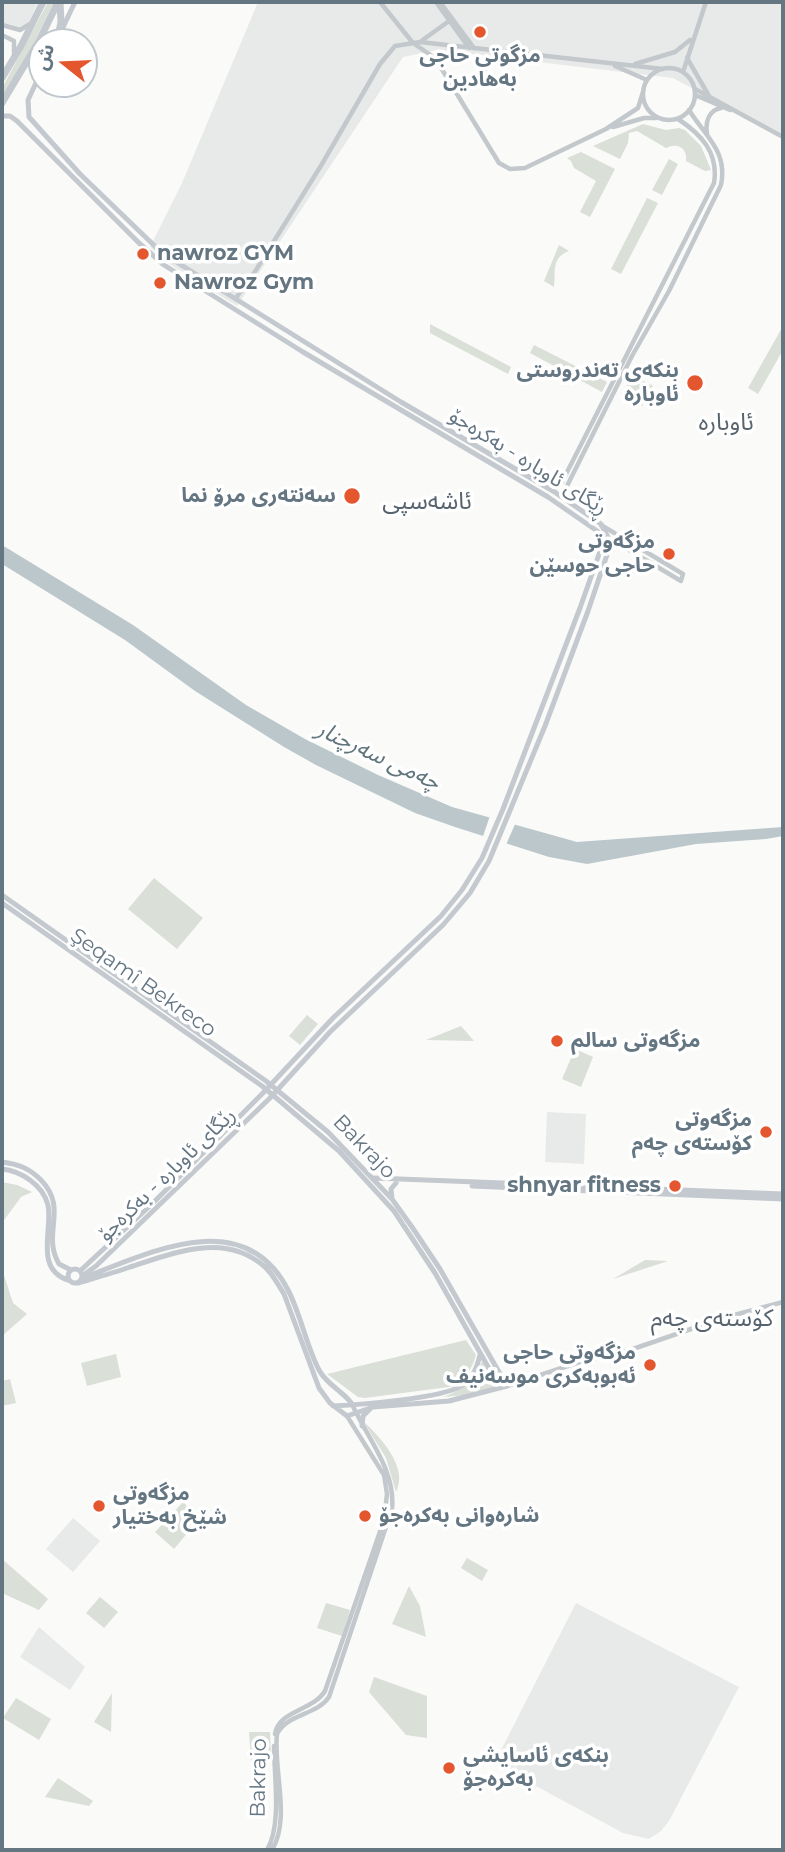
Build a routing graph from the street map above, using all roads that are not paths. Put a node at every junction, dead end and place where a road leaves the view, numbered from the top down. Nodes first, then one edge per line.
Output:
1 (38, 2) edge
2 (43, 2) edge
3 (59, 2) edge
4 (75, 2) edge
5 (380, 2) edge
6 (438, 2) edge
7 (706, 2) edge
8 (449, 20) junction
9 (30, 24) junction
10 (2, 25) edge
11 (60, 28) edge
12 (62, 28) edge
13 (2, 35) edge
14 (693, 37) junction
15 (420, 42) junction
16 (413, 43) junction
17 (471, 48) junction
18 (14, 58) junction
19 (687, 58) junction
20 (607, 64) junction
21 (632, 65) junction
22 (9, 66) junction
23 (663, 69) junction
24 (2, 71) edge
25 (683, 72) junction
26 (2, 78) edge
27 (647, 80) junction
28 (695, 89) junction
29 (643, 92) junction
30 (695, 96) junction
31 (709, 96) junction
32 (30, 98) edge
33 (2, 103) edge
34 (725, 109) junction
35 (690, 110) junction
36 (734, 112) junction
37 (2, 116) edge
38 (659, 118) junction
39 (678, 119) junction
40 (606, 129) junction
41 (707, 134) junction
42 (783, 137) edge
43 (142, 234) junction
44 (135, 240) junction
45 (162, 253) junction
46 (157, 259) junction
47 (236, 298) junction
48 (652, 306) junction
49 (659, 309) junction
50 (390, 396) junction
51 (385, 402) junction
52 (401, 402) junction
53 (397, 408) junction
54 (554, 492) junction
55 (548, 497) junction
56 (564, 498) junction
57 (601, 524) junction
58 (611, 545) junction
59 (580, 608) junction
60 (588, 611) junction
61 (507, 807) junction
62 (491, 845) junction
63 (2, 895) edge
64 (2, 902) edge
65 (268, 1087) junction
66 (275, 1092) junction
67 (2, 1161) edge
68 (2, 1169) edge
69 (191, 1169) junction
70 (373, 1182) junction
71 (397, 1183) junction
72 (383, 1194) junction
73 (783, 1197) edge
74 (392, 1199) junction
75 (174, 1248) junction
76 (71, 1270) junction
77 (80, 1277) junction
78 (68, 1280) junction
79 (783, 1302) edge
80 (480, 1354) junction
81 (500, 1373) junction
82 (494, 1376) junction
83 (323, 1377) junction
84 (316, 1382) junction
85 (504, 1387) junction
86 (352, 1404) junction
87 (333, 1406) junction
88 (373, 1407) junction
89 (356, 1412) junction
90 (347, 1416) junction
91 (362, 1426) junction
92 (269, 1850) edge

1 - 9 highway
2 - 9 highway
3 - 11 highway
3 - 33 highway
4 - 12 main road
5 - 16 street
6 - 8 street
6 - 17 street
7 - 14 street
8 - 15 street
8 - 17 street
9 - 10 street
9 - 18 highway
13 - 18 street
14 - 19 street
14 - 21 street
15 - 16 street
15 - 17 street
16 - 40 street
16 - 47 street
17 - 20 street
18 - 22 highway
19 - 25 street
19 - 31 street
20 - 21 street
20 - 27 street
21 - 23 street
22 - 24 street
22 - 26 highway
23 - 25 street
23 - 27 street
25 - 28 street
27 - 29 street
28 - 30 street
28 - 31 street
29 - 38 street
29 - 40 street
30 - 34 street
30 - 35 street
31 - 36 street
32 - 43 main road, ڕێگای ئاوبارە - بەکرەجۆ
34 - 36 street
34 - 41 street
35 - 39 street
35 - 41 street
36 - 42 street
37 - 44 main road
38 - 39 street
38 - 40 street
39 - 48 street
41 - 49 street
43 - 44 main road
43 - 45 main road, ڕێگای ئاوبارە - بەکرەجۆ
44 - 46 main road
45 - 46 main road
45 - 47 main road, ڕێگای ئاوبارە - بەکرەجۆ
46 - 51 main road
47 - 50 main road, ڕێگای ئاوبارە - بەکرەجۆ
48 - 49 street
48 - 54 street
49 - 56 street
50 - 51 main road
50 - 52 main road, ڕێگای ئاوبارە - بەکرەجۆ
51 - 53 main road
52 - 53 main road
52 - 54 main road, ڕێگای ئاوبارە - بەکرەجۆ
53 - 55 main road
54 - 55 main road
54 - 56 main road, ڕێگای ئاوبارە - بەکرەجۆ
55 - 59 main road, ڕێگای ئاوبارە - بەکرەجۆ
56 - 57 main road, ڕێگای ئاوبارە - بەکرەجۆ
57 - 58 main road, ڕێگای ئاوبارە - بەکرەجۆ
57 - 58 street
58 - 60 main road, ڕێگای ئاوبارە - بەکرەجۆ
59 - 60 main road
59 - 61 main road, ڕێگای ئاوبارە - بەکرەجۆ
60 - 61 main road, ڕێگای ئاوبارە - بەکرەجۆ
61 - 62 main road, ڕێگای ئاوبارە - بەکرەجۆ
62 - 65 main road, ڕێگای ئاوبارە - بەکرەجۆ
62 - 66 main road, ڕێگای ئاوبارە - بەکرەجۆ
63 - 65 main road, Bakrajo
64 - 65 main road, Şeqamî Bekreco
65 - 66 main road, Bakrajo
65 - 69 main road, ڕێگای ئاوبارە - بەکرەجۆ
66 - 69 main road, ڕێگای ئاوبارە - بەکرەجۆ
66 - 70 main road, Bakrajo
67 - 76 main road
68 - 78 main road
69 - 77 main road, ڕێگای ئاوبارە - بەکرەجۆ
70 - 71 main road
70 - 72 main road, Bakrajo
70 - 73 main road
71 - 73 main road
71 - 74 main road
72 - 74 main road, Bakrajo
72 - 80 main road
74 - 81 main road, Bakrajo
75 - 77 main road, Bakrajo
75 - 83 main road
75 - 84 main road, Bakrajo
76 - 77 main road
76 - 78 main road
77 - 78 main road
79 - 85 street
80 - 82 main road
80 - 86 main road
81 - 82 main road
81 - 85 main road, Bakrajo
82 - 85 main road
83 - 84 main road
83 - 86 main road
84 - 87 main road, Bakrajo
85 - 88 main road
86 - 87 main road
86 - 89 street
87 - 90 main road, Bakrajo
88 - 89 main road
88 - 91 main road
89 - 90 main road
89 - 91 street
90 - 92 street, Bakrajo
91 - 92 street, Bakrajo

